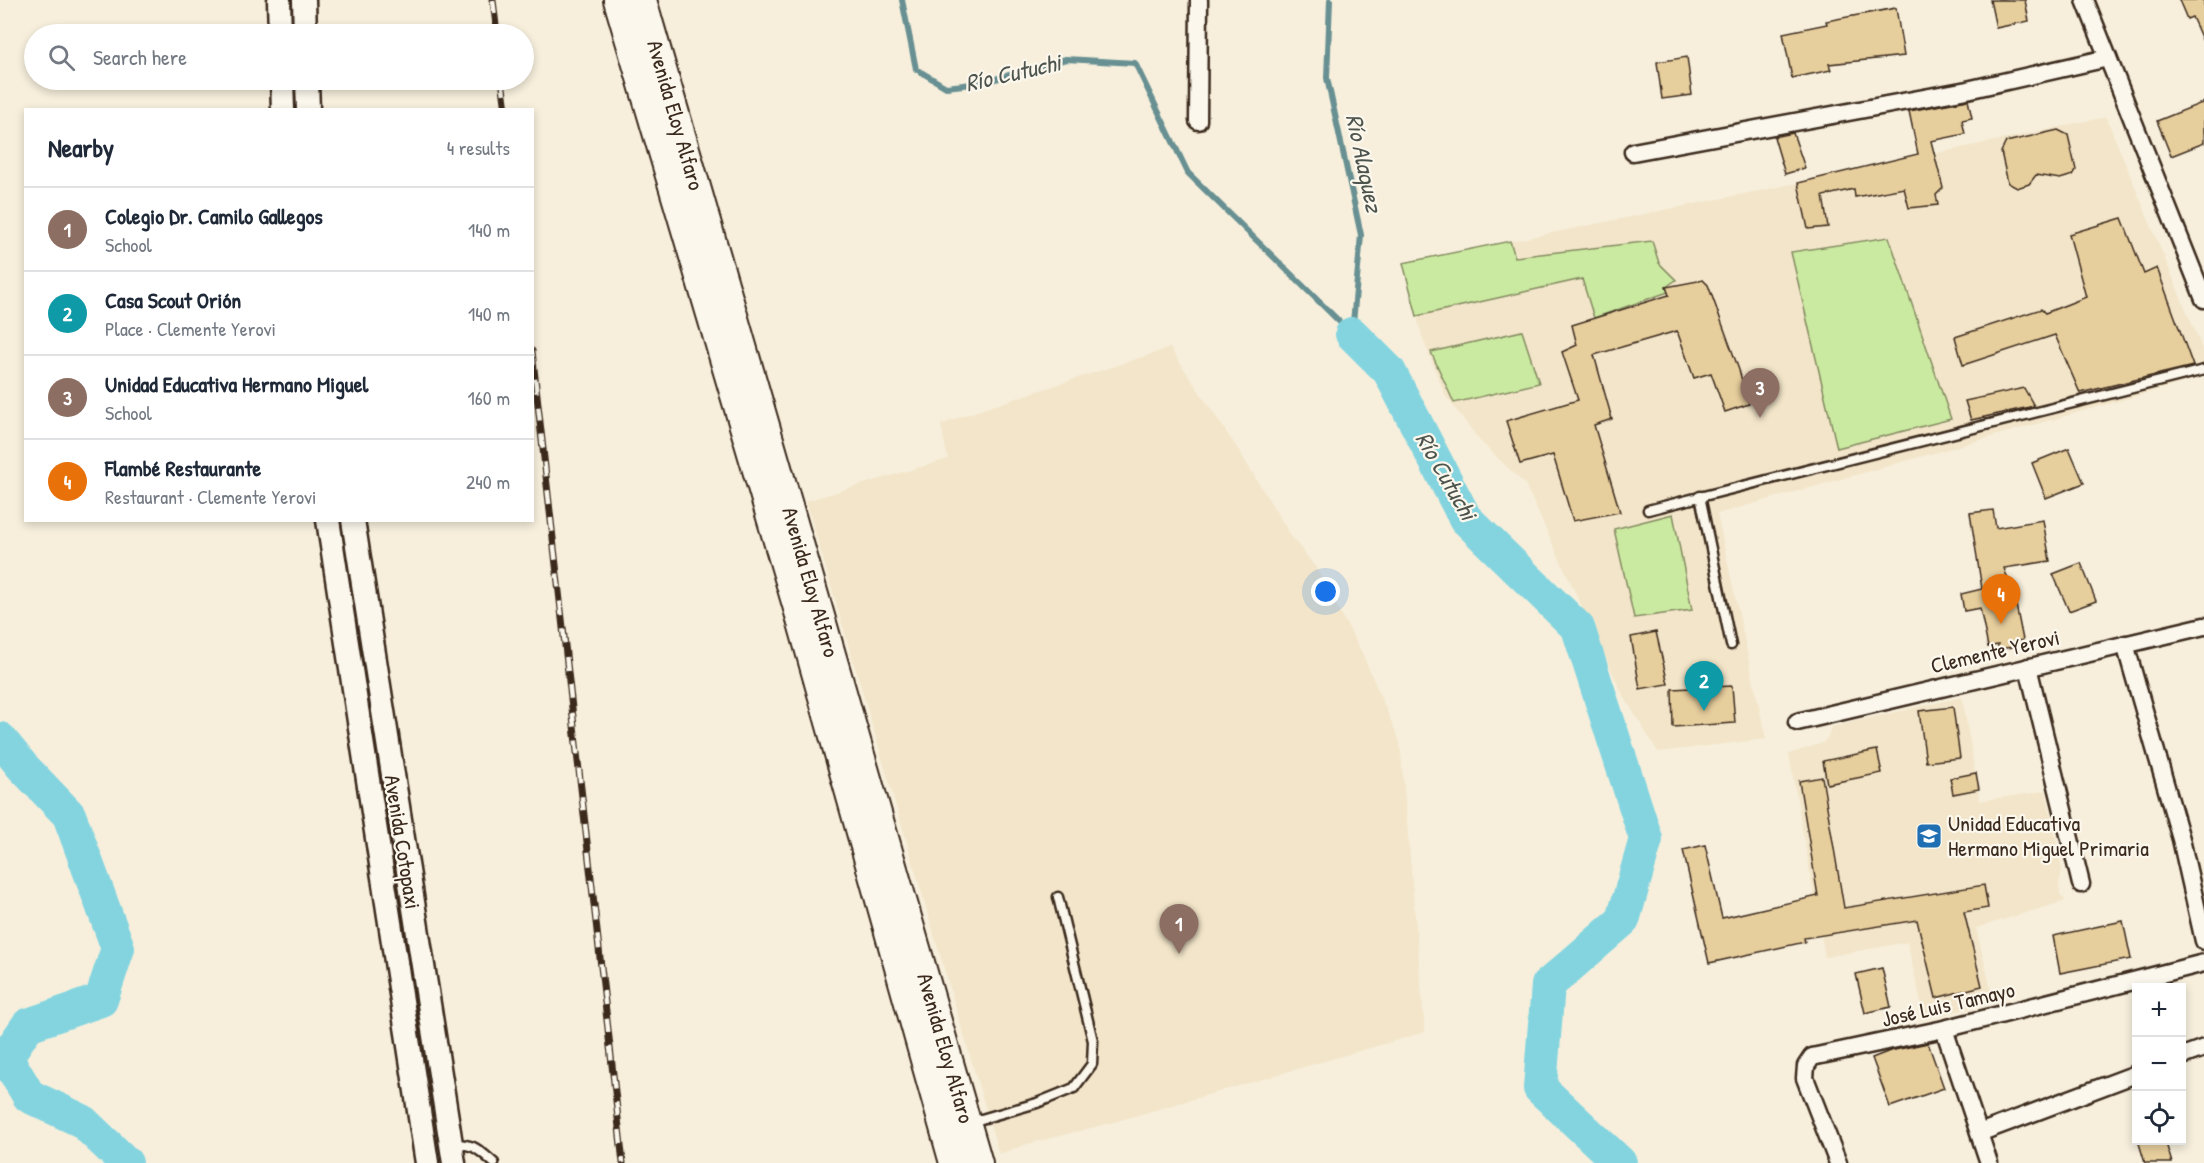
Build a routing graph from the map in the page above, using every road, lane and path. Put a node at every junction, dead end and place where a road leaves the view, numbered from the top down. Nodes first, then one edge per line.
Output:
1 (279, 0) edge
2 (304, 0) edge
3 (617, 0) edge
4 (643, 0) edge
5 (1199, 0) edge
6 (2085, 0) edge
7 (280, 24) edge
8 (305, 24) edge
9 (2108, 58) junction
10 (282, 90) edge
11 (307, 90) edge
12 (283, 108) edge
13 (308, 108) edge
14 (1198, 121) dead end
15 (1633, 152) dead end
16 (2204, 299) edge
17 (2204, 370) edge
18 (1700, 496) junction
19 (1648, 510) dead end
20 (328, 522) edge
21 (353, 522) edge
22 (2204, 626) edge
23 (2125, 644) junction
24 (1731, 645) dead end
25 (2028, 667) junction
26 (1797, 722) dead end
27 (2081, 884) dead end
28 (1058, 897) dead end
29 (2204, 941) edge
30 (2204, 963) edge
31 (1944, 1029) junction
32 (2204, 1048) edge
33 (2186, 1054) edge
34 (2132, 1076) edge
35 (968, 1124) junction
36 (1979, 1133) junction
37 (452, 1154) edge
38 (427, 1163) edge
39 (494, 1163) edge
40 (953, 1163) edge
41 (980, 1163) edge
42 (1838, 1163) edge
43 (1989, 1163) edge

1 - 7 main road
2 - 8 main road
3 - 40 main road, Avenida Eloy Alfaro
4 - 35 main road, Avenida Eloy Alfaro
5 - 14 street
6 - 9 street
9 - 15 street
9 - 16 street
10 - 12 main road
11 - 13 main road
17 - 18 lane
18 - 19 lane
18 - 24 lane
20 - 38 main road, Avenida Cotopaxi
21 - 37 main road, Avenida Cotopaxi
22 - 23 street, Clemente Yerovi
23 - 25 street, Clemente Yerovi
23 - 29 street
25 - 26 street, Clemente Yerovi
25 - 27 street
28 - 35 lane
30 - 31 street, José Luis Tamayo
31 - 36 street
31 - 42 street, José Luis Tamayo
32 - 33 street
34 - 36 street
35 - 41 main road, Avenida Eloy Alfaro
36 - 43 street
37 - 39 lane

